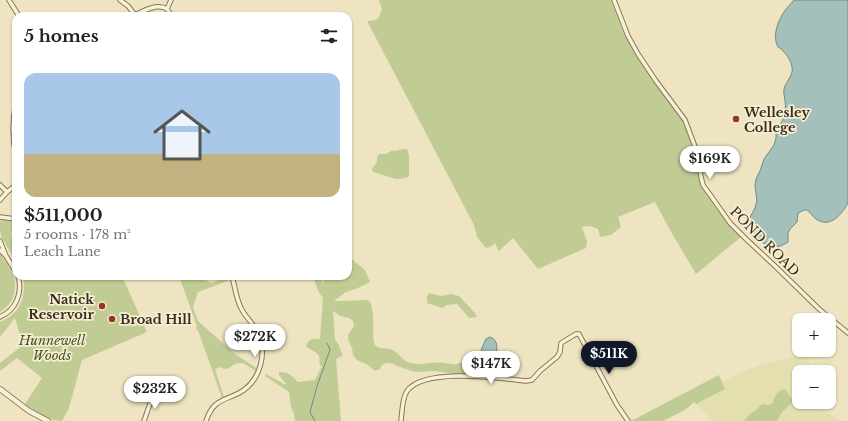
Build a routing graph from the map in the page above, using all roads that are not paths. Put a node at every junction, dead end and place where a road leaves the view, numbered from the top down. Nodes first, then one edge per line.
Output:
1 (9, 0) edge
2 (120, 0) edge
3 (171, 0) edge
4 (614, 0) edge
5 (167, 9) junction
6 (16, 12) edge
7 (132, 12) edge
8 (141, 12) edge
9 (169, 12) edge
10 (0, 185) edge
11 (12, 188) edge
12 (7, 192) junction
13 (0, 200) edge
14 (0, 217) edge
15 (12, 218) edge
16 (0, 241) edge
17 (0, 250) edge
18 (6, 256) junction
19 (12, 266) edge
20 (19, 280) edge
21 (233, 280) edge
22 (0, 317) edge
23 (848, 333) edge
24 (0, 389) edge
25 (153, 394) dead end
26 (48, 421) edge
27 (144, 421) edge
28 (206, 421) edge
29 (401, 421) edge
30 (628, 421) edge

1 - 6 street
2 - 7 street
3 - 5 street
4 - 23 street, POND ROAD
5 - 8 street
5 - 9 street
10 - 12 street
11 - 12 street
12 - 13 street
14 - 15 street
16 - 18 street
17 - 18 street
18 - 19 street
20 - 22 street
21 - 28 street
24 - 26 street
25 - 27 street
29 - 30 street

